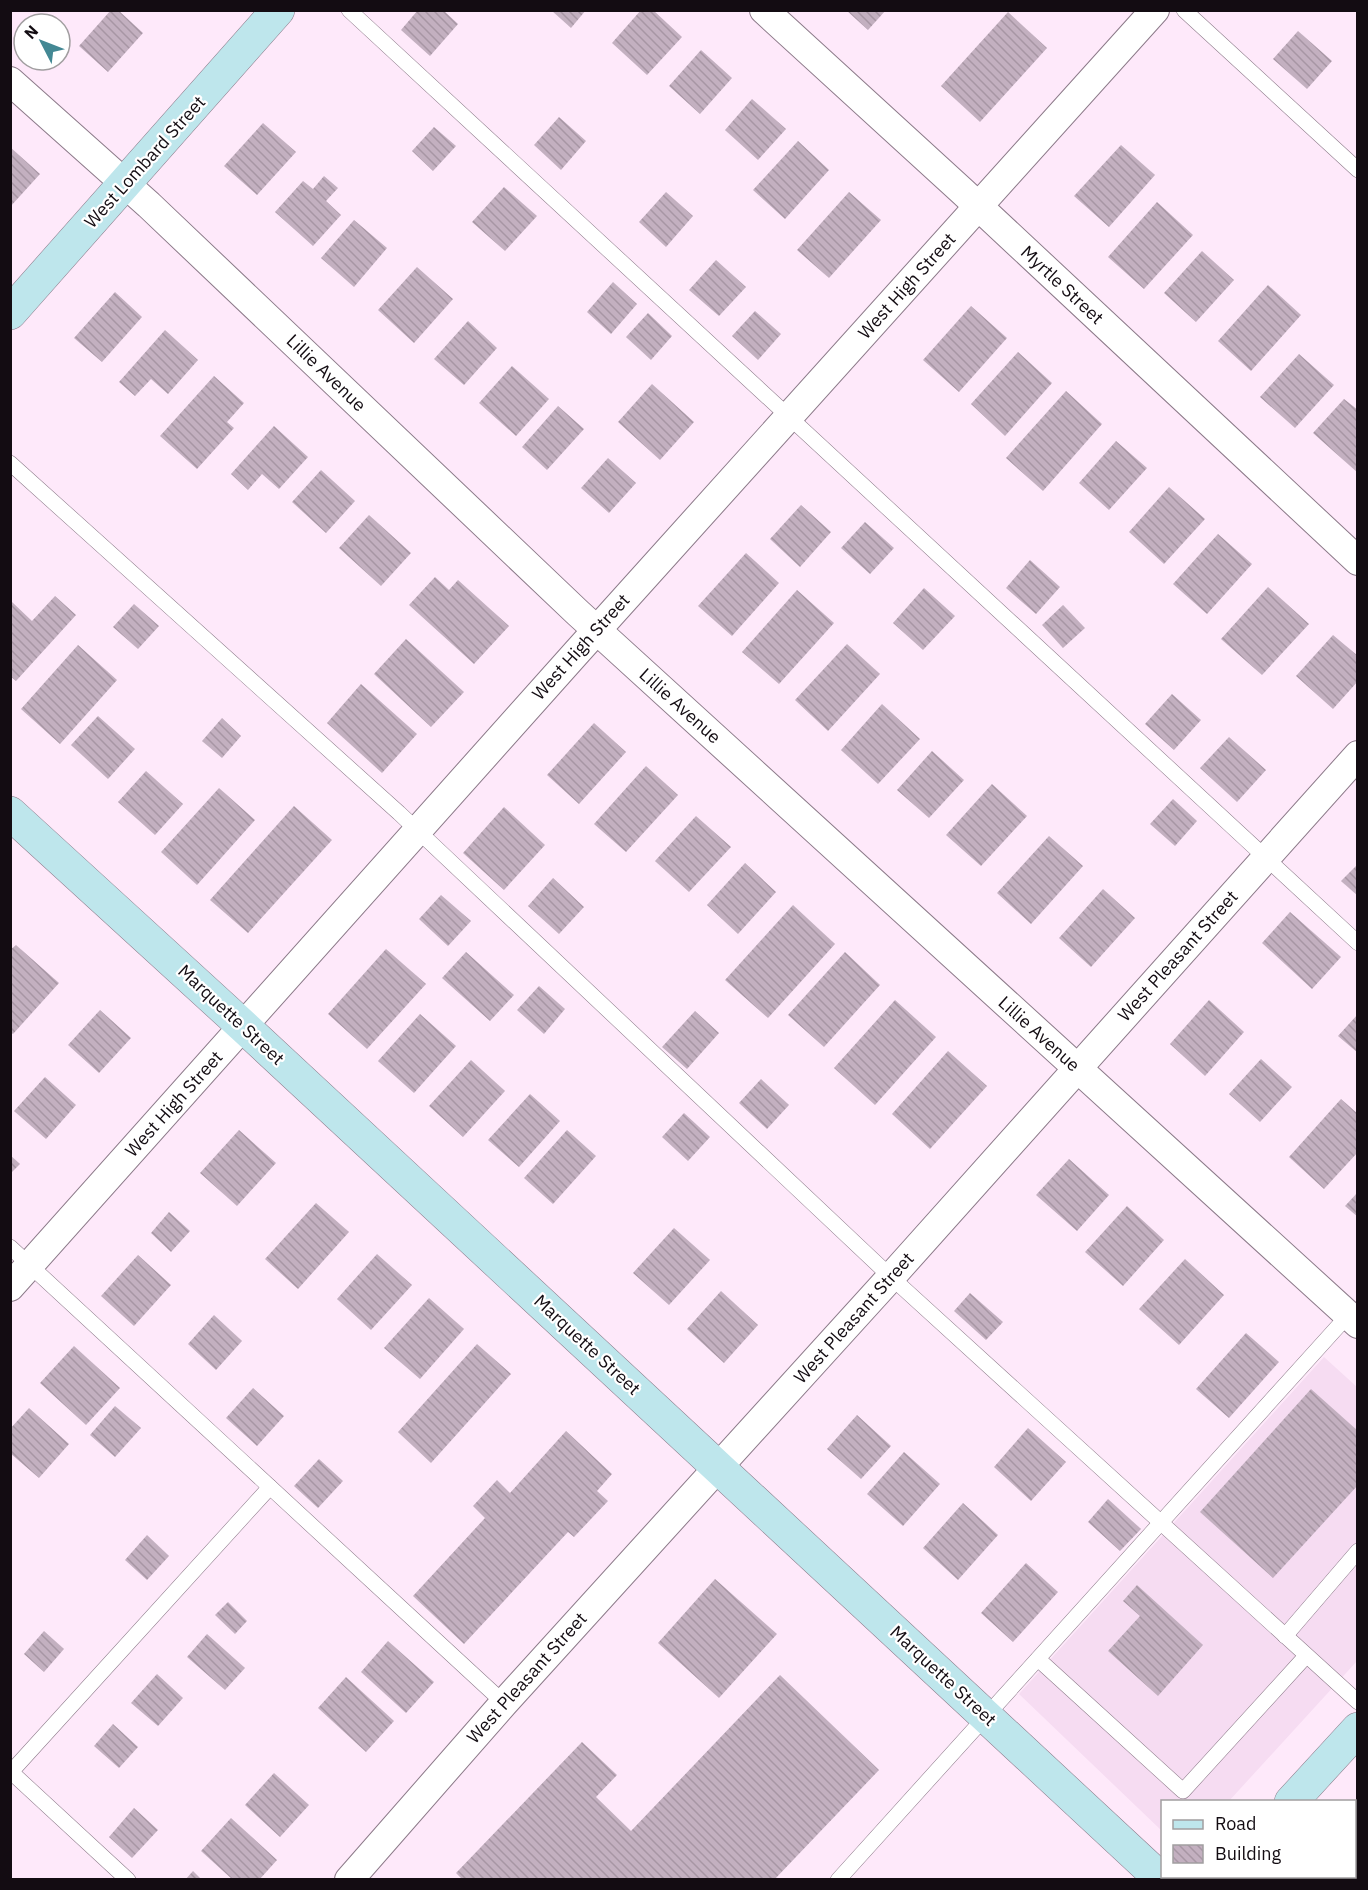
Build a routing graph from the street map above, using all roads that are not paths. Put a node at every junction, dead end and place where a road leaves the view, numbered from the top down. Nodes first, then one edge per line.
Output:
1 (279, 10) edge
2 (349, 10) edge
3 (764, 10) edge
4 (1155, 10) edge
5 (1184, 10) edge
6 (10, 81) edge
7 (1358, 170) edge
8 (126, 185) junction
9 (979, 207) junction
10 (10, 313) edge
11 (789, 417) junction
12 (10, 463) edge
13 (1358, 561) edge
14 (597, 630) junction
15 (1358, 754) edge
16 (10, 813) edge
17 (417, 831) junction
18 (1265, 858) junction
19 (1358, 943) edge
20 (243, 1026) junction
21 (1077, 1068) junction
22 (20, 1256) edge
23 (891, 1277) junction
24 (10, 1287) edge
25 (1354, 1315) edge
26 (718, 1467) junction
27 (270, 1487) junction
28 (1161, 1523) junction
29 (1358, 1551) edge
30 (1285, 1636) junction
31 (1306, 1656) junction
32 (1038, 1659) junction
33 (1358, 1702) edge
34 (504, 1703) junction
35 (986, 1716) junction
36 (1358, 1729) edge
37 (11, 1772) edge
38 (1294, 1800) edge
39 (128, 1880) edge
40 (349, 1880) edge
41 (838, 1880) edge
42 (1162, 1880) edge

1 - 8 street, West Lombard Street
2 - 11 lane
3 - 9 street, Myrtle Street
4 - 9 street, West High Street
5 - 7 lane
6 - 8 street, Lillie Avenue
8 - 10 street, West Lombard Street
8 - 14 street, Lillie Avenue
9 - 11 street, West High Street
9 - 13 street, Myrtle Street
11 - 14 street, West High Street
11 - 18 lane
12 - 17 lane
14 - 17 street, West High Street
14 - 21 street, Lillie Avenue
15 - 18 street, West Pleasant Street
16 - 20 street, Marquette Street
17 - 20 street, West High Street
17 - 23 lane
18 - 19 lane
18 - 21 street, West Pleasant Street
20 - 22 street, West High Street
20 - 26 street, Marquette Street
21 - 23 street, West Pleasant Street
21 - 25 street, Lillie Avenue
22 - 24 street, West High Street
22 - 27 lane
23 - 26 street, West Pleasant Street
23 - 28 lane
25 - 28 lane
26 - 34 street, West Pleasant Street
26 - 35 street, Marquette Street
27 - 34 lane
27 - 37 lane
28 - 30 lane
28 - 32 lane
29 - 30 lane
30 - 31 lane
31 - 32 lane
31 - 33 lane
32 - 35 lane
34 - 40 street, West Pleasant Street
35 - 41 lane
35 - 42 street, Marquette Street
36 - 38 street
37 - 39 lane

